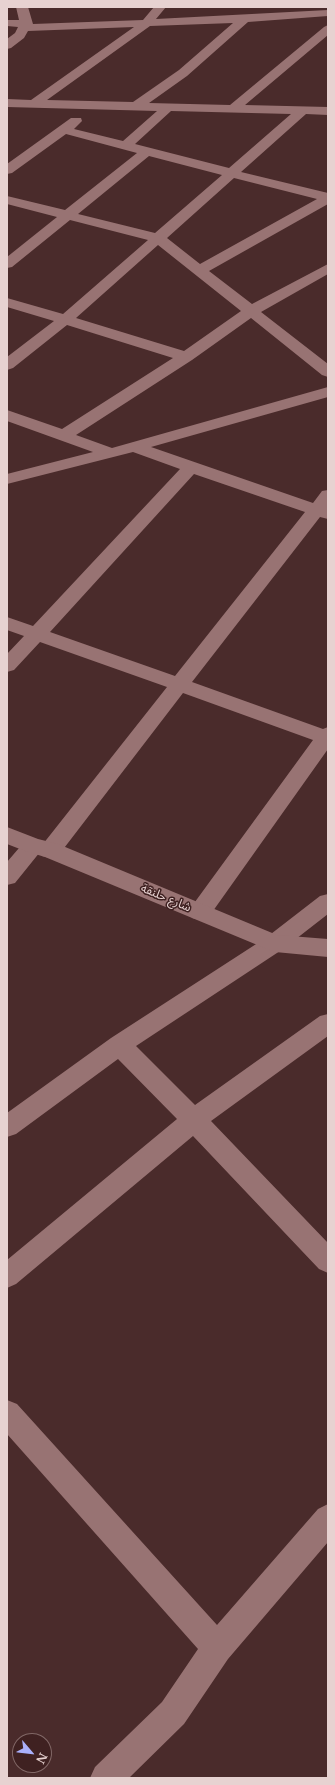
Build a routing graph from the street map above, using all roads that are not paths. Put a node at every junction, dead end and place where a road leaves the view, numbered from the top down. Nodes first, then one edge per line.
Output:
1 (22, 7) edge
2 (160, 7) edge
3 (261, 7) edge
4 (328, 13) edge
5 (242, 19) junction
6 (7, 23) edge
7 (26, 24) junction
8 (146, 24) junction
9 (328, 30) edge
10 (7, 45) edge
11 (35, 103) junction
12 (8, 104) edge
13 (100, 104) junction
14 (137, 105) junction
15 (169, 106) junction
16 (234, 108) junction
17 (302, 111) junction
18 (328, 111) edge
19 (64, 130) junction
20 (127, 145) junction
21 (147, 151) junction
22 (7, 170) edge
23 (231, 173) junction
24 (328, 197) edge
25 (7, 200) edge
26 (69, 215) junction
27 (158, 238) junction
28 (7, 264) edge
29 (328, 268) edge
30 (200, 270) junction
31 (7, 302) edge
32 (251, 311) junction
33 (65, 320) junction
34 (186, 357) junction
35 (7, 365) edge
36 (328, 372) edge
37 (328, 392) edge
38 (7, 415) edge
39 (64, 435) junction
40 (134, 447) junction
41 (111, 453) junction
42 (192, 466) junction
43 (7, 479) edge
44 (328, 495) edge
45 (322, 512) edge
46 (7, 623) edge
47 (36, 634) junction
48 (7, 666) edge
49 (178, 684) junction
50 (327, 736) edge
51 (7, 835) edge
52 (42, 848) junction
53 (7, 877) edge
54 (328, 902) edge
55 (200, 912) junction
56 (275, 943) junction
57 (328, 948) edge
58 (328, 1023) edge
59 (119, 1045) junction
60 (194, 1120) junction
61 (7, 1127) edge
62 (328, 1261) edge
63 (7, 1276) edge
64 (7, 1414) edge
65 (328, 1519) edge
66 (217, 1648) junction
67 (106, 1778) edge

1 - 7 street
2 - 8 street
3 - 5 street
4 - 5 street
5 - 8 street
5 - 14 street
6 - 7 street
7 - 8 street
7 - 10 street
8 - 11 street
9 - 16 street
11 - 12 street
11 - 13 street
13 - 14 street
13 - 19 street
14 - 15 street
15 - 16 street
15 - 20 street
16 - 17 street
17 - 18 street
17 - 23 street
19 - 20 street
19 - 22 street
20 - 21 street
21 - 23 street
21 - 26 street
23 - 24 street
23 - 27 street
24 - 30 street
25 - 26 street
26 - 27 street
26 - 28 street
27 - 30 street
27 - 33 street
29 - 32 street
30 - 32 street
31 - 33 street
32 - 34 street
32 - 36 street
33 - 34 street
33 - 35 street
34 - 39 street
37 - 40 street
38 - 39 street
39 - 41 street
40 - 41 street
40 - 42 street
41 - 43 street
42 - 45 street
42 - 47 street
44 - 45 street
45 - 49 street
46 - 47 street
47 - 48 street
47 - 49 street
49 - 50 street
49 - 52 street
50 - 55 street
51 - 52 street, شارع حلنقة
52 - 53 street
52 - 55 street, شارع حلنقة
54 - 56 street
55 - 56 street, شارع حلنقة
56 - 57 street, شارع حلنقة
56 - 59 street
58 - 60 street
59 - 60 street
59 - 61 street
60 - 62 street
60 - 63 street
64 - 66 street
65 - 66 street
66 - 67 street

